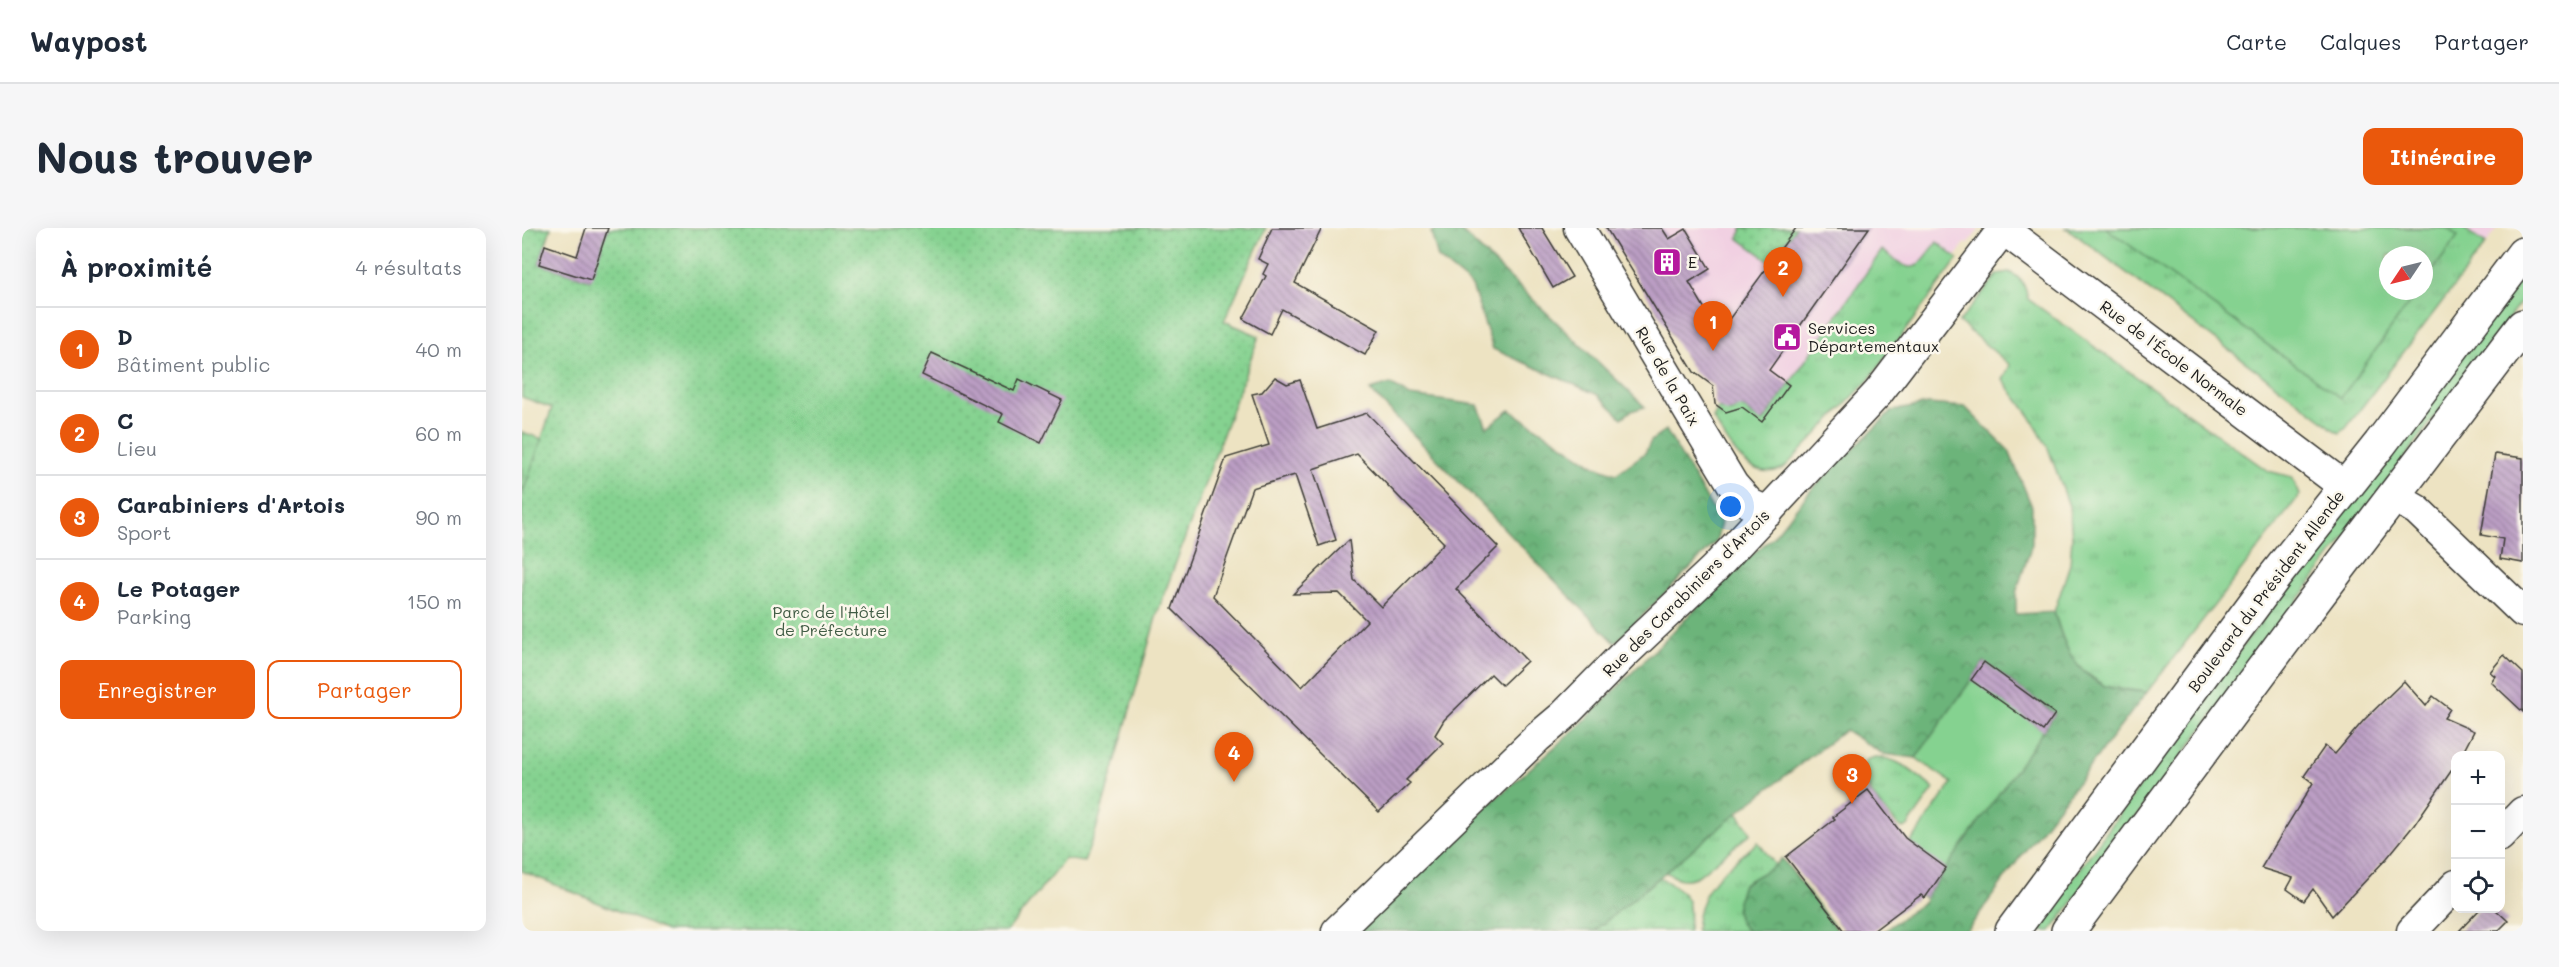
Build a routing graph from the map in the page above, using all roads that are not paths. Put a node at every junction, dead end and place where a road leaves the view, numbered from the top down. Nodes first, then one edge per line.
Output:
1 (1579, 228) edge
2 (2003, 229) edge
3 (2523, 254) edge
4 (2523, 326) edge
5 (2345, 488) junction
6 (2394, 496) junction
7 (1768, 512) junction
8 (2523, 612) edge
9 (2523, 812) edge
10 (2505, 831) edge
11 (2451, 890) edge
12 (1337, 931) edge
13 (2012, 931) edge
14 (2068, 931) edge
15 (2412, 931) edge

1 - 7 street, Rue de la Paix
2 - 5 street, Rue de l'École Normale
2 - 7 street, Rue des Carabiniers d'Artois
3 - 5 main road, Boulevard du Président Allende
4 - 6 main road
5 - 13 main road, Boulevard du Président Allende
6 - 8 street
6 - 14 main road
7 - 12 street, Rue des Carabiniers d'Artois
9 - 10 street
11 - 15 street

